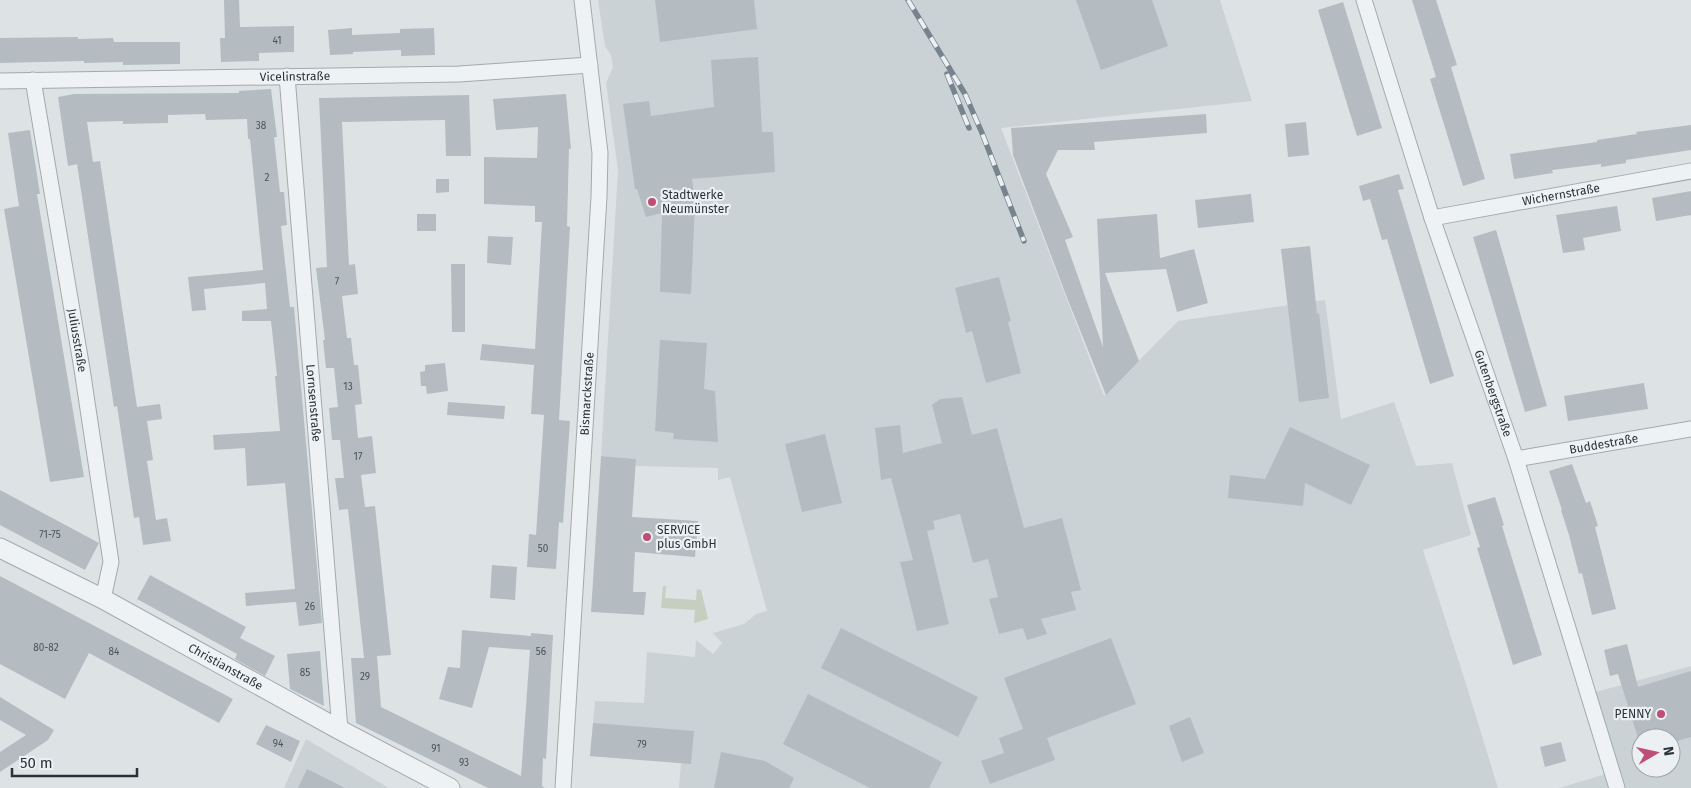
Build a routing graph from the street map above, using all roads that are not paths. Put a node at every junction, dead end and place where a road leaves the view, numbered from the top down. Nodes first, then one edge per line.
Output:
1 (582, 0) edge
2 (1364, 0) edge
3 (590, 65) junction
4 (287, 76) junction
5 (33, 80) junction
6 (0, 81) edge
7 (1691, 171) edge
8 (1432, 218) junction
9 (1691, 429) edge
10 (1516, 459) junction
11 (0, 548) edge
12 (103, 600) junction
13 (340, 730) junction
14 (450, 788) edge
15 (563, 788) edge
16 (1617, 788) edge

1 - 3 street, Bismarckstraße
2 - 8 street, Gutenbergstraße
3 - 4 street, Vicelinstraße
3 - 15 street, Bismarckstraße
4 - 5 street, Vicelinstraße
4 - 13 street, Lornsenstraße
5 - 6 street, Vicelinstraße
5 - 12 street, Juliusstraße
7 - 8 street, Wichernstraße
8 - 10 street, Gutenbergstraße
9 - 10 street, Buddestraße
10 - 16 street, Gutenbergstraße
11 - 12 street, Christianstraße
12 - 13 street, Christianstraße
13 - 14 street, Christianstraße

